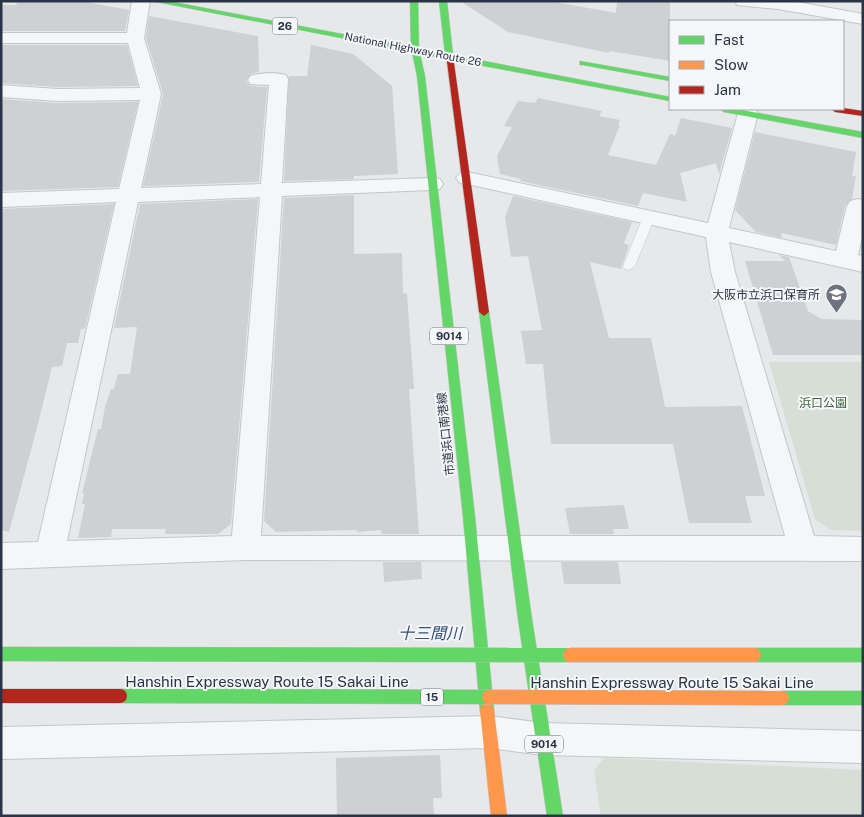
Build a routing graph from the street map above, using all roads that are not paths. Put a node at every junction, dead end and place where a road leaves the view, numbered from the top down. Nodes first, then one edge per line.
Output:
1 (141, 1) edge
2 (155, 1) edge
3 (414, 1) edge
4 (443, 1) edge
5 (743, 1) edge
6 (778, 3) edge
7 (863, 19) edge
8 (773, 20) edge
9 (1, 38) edge
10 (135, 38) junction
11 (415, 49) junction
12 (449, 56) junction
13 (569, 60) dead end
14 (669, 79) edge
15 (257, 80) dead end
16 (1, 92) edge
17 (151, 94) junction
18 (669, 99) edge
19 (730, 110) edge
20 (841, 110) edge
21 (748, 113) junction
22 (863, 114) edge
23 (863, 135) edge
24 (467, 178) junction
25 (432, 184) junction
26 (270, 189) junction
27 (130, 194) junction
28 (1, 200) edge
29 (858, 206) dead end
30 (649, 217) junction
31 (716, 233) junction
32 (854, 262) edge
33 (629, 266) dead end
34 (246, 548) junction
35 (472, 548) junction
36 (516, 548) junction
37 (804, 549) junction
38 (863, 549) edge
39 (50, 554) junction
40 (1, 556) edge
41 (1, 654) edge
42 (863, 656) edge
43 (1, 696) edge
44 (863, 698) edge
45 (490, 732) junction
46 (543, 740) junction
47 (1, 743) edge
48 (863, 747) edge
49 (499, 816) edge
50 (555, 816) edge

1 - 10 street
2 - 11 main road, National Highway Route 26 / 26
3 - 11 main road, 市道浜口南港線
4 - 12 main road
5 - 6 street
6 - 7 street
6 - 8 street
9 - 10 street
10 - 17 street
11 - 12 main road, National Highway Route 26 / 26
11 - 25 main road, 市道浜口南港線 / 9014
12 - 18 main road, National Highway Route 26 / 26
12 - 24 main road, 9014
13 - 14 main road
15 - 26 street
16 - 17 street
17 - 27 street
19 - 21 main road
20 - 22 main road
21 - 23 main road
21 - 31 street
24 - 30 street
24 - 36 main road, 9014
25 - 26 street
25 - 35 main road, 市道浜口南港線 / 9014
26 - 27 street
26 - 34 street
27 - 28 street
27 - 39 street
29 - 32 street
30 - 31 street
30 - 33 lane
31 - 32 street
31 - 37 street
34 - 35 street
34 - 39 street
35 - 36 street
35 - 45 main road, 市道浜口南港線 / 9014
36 - 37 street
36 - 46 main road, 9014
37 - 38 street
39 - 40 street
41 - 42 main road, Hanshin Expressway Route 15 Sakai Line, bridge
43 - 44 main road, Hanshin Expressway Route 15 Sakai Line / 15, bridge
45 - 46 street
45 - 47 street
45 - 49 main road, 市道浜口南港線 / 9014
46 - 48 street
46 - 50 main road, 9014

